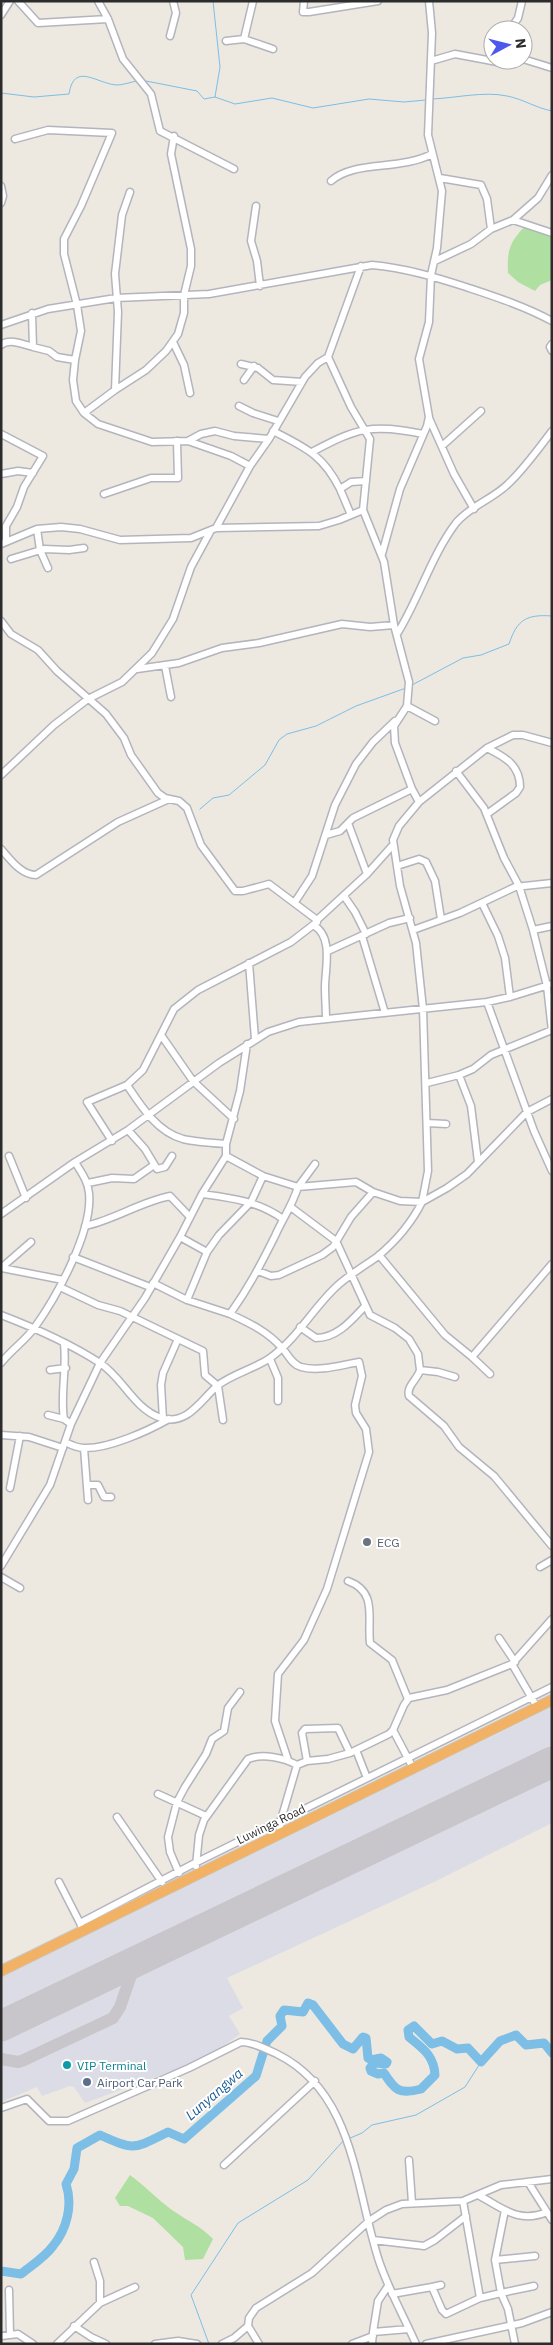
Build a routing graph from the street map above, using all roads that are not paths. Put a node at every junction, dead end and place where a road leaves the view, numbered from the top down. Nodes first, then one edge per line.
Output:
1 (10, 1) edge
2 (18, 1) edge
3 (98, 1) edge
4 (172, 1) edge
5 (254, 1) edge
6 (304, 1) edge
7 (378, 1) edge
8 (429, 1) edge
9 (522, 1) edge
10 (1, 15) edge
11 (108, 19) junction
12 (517, 20) edge
13 (170, 36) dead end
14 (244, 39) junction
15 (226, 41) dead end
16 (273, 49) dead end
17 (483, 58) edge
18 (431, 61) junction
19 (533, 62) edge
20 (552, 68) edge
21 (174, 136) junction
22 (15, 139) dead end
23 (432, 154) junction
24 (234, 169) dead end
25 (552, 175) edge
26 (440, 178) junction
27 (331, 181) dead end
28 (1, 186) edge
29 (549, 187) edge
30 (130, 192) dead end
31 (1, 203) edge
32 (256, 206) dead end
33 (513, 220) junction
34 (491, 229) junction
35 (552, 233) edge
36 (435, 261) junction
37 (362, 266) junction
38 (431, 275) junction
39 (260, 286) junction
40 (184, 295) junction
41 (116, 298) junction
42 (77, 305) junction
43 (32, 313) junction
44 (552, 321) edge
45 (1, 325) edge
46 (173, 342) junction
47 (552, 344) edge
48 (1, 345) edge
49 (33, 347) junction
50 (552, 351) edge
51 (328, 357) junction
52 (75, 360) junction
53 (241, 364) dead end
54 (254, 366) junction
55 (244, 380) dead end
56 (302, 382) junction
57 (115, 390) junction
58 (190, 393) dead end
59 (239, 406) dead end
60 (480, 411) dead end
61 (84, 413) junction
62 (429, 417) junction
63 (278, 421) junction
64 (364, 429) junction
65 (552, 430) edge
66 (273, 431) junction
67 (1, 434) edge
68 (424, 434) junction
69 (269, 439) junction
70 (177, 441) junction
71 (188, 441) junction
72 (442, 446) junction
73 (312, 452) junction
74 (250, 466) junction
75 (33, 473) junction
76 (1, 474) edge
77 (366, 480) junction
78 (340, 489) junction
79 (104, 494) dead end
80 (474, 508) junction
81 (363, 510) junction
82 (351, 515) junction
83 (37, 529) junction
84 (213, 530) junction
85 (4, 542) edge
86 (84, 548) dead end
87 (40, 550) junction
88 (382, 554) junction
89 (10, 559) dead end
90 (48, 568) dead end
91 (1, 621) edge
92 (394, 625) junction
93 (397, 634) junction
94 (165, 666) junction
95 (137, 669) junction
96 (171, 697) dead end
97 (88, 700) junction
98 (407, 706) junction
99 (396, 720) junction
100 (435, 721) dead end
101 (552, 743) edge
102 (487, 748) junction
103 (456, 771) junction
104 (1, 775) edge
105 (412, 790) junction
106 (169, 798) junction
107 (419, 802) junction
108 (487, 814) junction
109 (348, 823) junction
110 (326, 835) junction
111 (392, 846) junction
112 (1, 849) edge
113 (397, 866) junction
114 (367, 874) junction
115 (552, 883) edge
116 (519, 886) junction
117 (344, 896) junction
118 (295, 902) junction
119 (482, 903) junction
120 (410, 918) junction
121 (441, 919) junction
122 (316, 923) junction
123 (552, 926) edge
124 (413, 930) junction
125 (533, 930) junction
126 (364, 935) junction
127 (328, 951) junction
128 (249, 963) junction
129 (549, 985) edge
130 (510, 997) junction
131 (487, 1002) junction
132 (423, 1009) junction
133 (385, 1013) junction
134 (326, 1019) junction
135 (552, 1031) edge
136 (161, 1035) junction
137 (255, 1039) junction
138 (247, 1044) junction
139 (504, 1050) junction
140 (459, 1075) junction
141 (193, 1081) junction
142 (427, 1083) junction
143 (126, 1086) junction
144 (552, 1099) edge
145 (527, 1112) junction
146 (148, 1115) junction
147 (234, 1119) junction
148 (427, 1123) junction
149 (446, 1124) dead end
150 (128, 1130) junction
151 (112, 1141) junction
152 (226, 1144) junction
153 (9, 1156) dead end
154 (172, 1156) dead end
155 (226, 1156) junction
156 (75, 1162) junction
157 (478, 1162) junction
158 (315, 1164) dead end
159 (154, 1165) junction
160 (552, 1170) edge
161 (263, 1176) junction
162 (88, 1183) junction
163 (298, 1187) junction
164 (373, 1192) junction
165 (202, 1194) junction
166 (26, 1198) junction
167 (251, 1202) junction
168 (422, 1202) junction
169 (292, 1208) junction
170 (1, 1214) edge
171 (190, 1217) junction
172 (283, 1219) junction
173 (85, 1226) junction
174 (180, 1237) junction
175 (336, 1240) junction
176 (31, 1242) dead end
177 (208, 1252) junction
178 (378, 1255) junction
179 (73, 1257) junction
180 (552, 1264) edge
181 (1, 1268) edge
182 (258, 1271) junction
183 (352, 1274) junction
184 (62, 1283) junction
185 (152, 1285) junction
186 (187, 1300) junction
187 (365, 1306) junction
188 (230, 1314) junction
189 (1, 1315) edge
190 (132, 1317) junction
191 (300, 1327) junction
192 (34, 1328) junction
193 (178, 1339) junction
194 (64, 1344) junction
195 (282, 1348) junction
196 (472, 1357) junction
197 (270, 1359) junction
198 (1, 1362) edge
199 (100, 1364) junction
200 (66, 1368) junction
201 (50, 1370) dead end
202 (420, 1370) junction
203 (490, 1374) dead end
204 (455, 1377) dead end
205 (218, 1386) junction
206 (278, 1400) dead end
207 (48, 1415) dead end
208 (64, 1419) junction
209 (166, 1419) junction
210 (224, 1420) dead end
211 (72, 1424) junction
212 (1, 1435) edge
213 (20, 1436) junction
214 (64, 1445) junction
215 (84, 1448) junction
216 (87, 1485) junction
217 (10, 1488) dead end
218 (111, 1497) dead end
219 (88, 1500) dead end
220 (552, 1546) edge
221 (552, 1560) edge
222 (1, 1566) edge
223 (540, 1568) dead end
224 (1, 1578) edge
225 (348, 1581) dead end
226 (20, 1588) dead end
227 (552, 1619) edge
228 (498, 1638) dead end
229 (513, 1663) junction
230 (552, 1687) edge
231 (240, 1692) dead end
232 (532, 1697) junction
233 (408, 1699) junction
234 (552, 1700) edge
235 (537, 1707) junction
236 (393, 1730) junction
237 (467, 1736) junction
238 (353, 1751) junction
239 (433, 1753) junction
240 (408, 1758) junction
241 (288, 1760) junction
242 (307, 1761) junction
243 (297, 1765) junction
244 (413, 1768) junction
245 (387, 1775) junction
246 (367, 1778) junction
247 (354, 1785) junction
248 (345, 1790) junction
249 (158, 1794) dead end
250 (352, 1798) junction
251 (177, 1802) junction
252 (317, 1804) junction
253 (206, 1816) junction
254 (117, 1817) dead end
255 (315, 1817) junction
256 (280, 1823) junction
257 (280, 1834) junction
258 (195, 1863) junction
259 (179, 1873) junction
260 (199, 1874) junction
261 (59, 1882) dead end
262 (162, 1882) junction
263 (81, 1927) junction
264 (1, 1971) edge
265 (315, 2081) junction
266 (1, 2108) edge
267 (409, 2160) dead end
268 (224, 2165) dead end
269 (552, 2179) edge
270 (528, 2182) junction
271 (478, 2195) junction
272 (463, 2201) junction
273 (412, 2203) junction
274 (505, 2210) junction
275 (546, 2212) junction
276 (466, 2216) junction
277 (552, 2220) edge
278 (369, 2221) junction
279 (373, 2240) junction
280 (535, 2256) dead end
281 (495, 2260) junction
282 (94, 2262) dead end
283 (441, 2285) dead end
284 (388, 2286) junction
285 (534, 2286) dead end
286 (136, 2287) dead end
287 (432, 2287) junction
288 (9, 2290) dead end
289 (501, 2292) junction
290 (392, 2294) junction
291 (480, 2298) junction
292 (100, 2303) junction
293 (552, 2312) edge
294 (74, 2326) junction
295 (248, 2326) junction
296 (511, 2326) junction
297 (409, 2329) junction
298 (10, 2334) junction
299 (373, 2334) junction
300 (1, 2336) edge
301 (171, 2342) edge
302 (33, 2344) edge
303 (57, 2344) edge
304 (106, 2344) edge
305 (155, 2344) edge
306 (197, 2344) edge
307 (222, 2344) edge
308 (259, 2344) edge
309 (352, 2344) edge
310 (372, 2344) edge
311 (416, 2344) edge
312 (426, 2344) edge
313 (515, 2344) edge

1 - 10 street
2 - 11 street
3 - 11 street
4 - 13 street
5 - 14 street
6 - 7 street
8 - 18 street
9 - 12 street
11 - 21 street
14 - 15 street
14 - 16 street
17 - 18 street
18 - 23 street
19 - 20 street
21 - 24 street
21 - 40 street
22 - 42 street
23 - 26 street
23 - 27 street
25 - 29 street
26 - 34 street
26 - 36 street
28 - 31 street
29 - 33 street
30 - 41 street
32 - 39 street
33 - 34 street
33 - 35 street
34 - 36 street
36 - 38 street
37 - 38 street
37 - 39 street
37 - 51 street
38 - 44 street
38 - 62 street
39 - 40 street
40 - 41 street
40 - 46 street
41 - 42 street
41 - 57 street
42 - 43 street
42 - 52 street
43 - 45 street
43 - 49 street
46 - 57 street
46 - 58 street
47 - 50 street
48 - 49 street
49 - 52 street
51 - 56 street
51 - 64 street
52 - 61 street
53 - 54 street
54 - 55 street
54 - 56 street
56 - 63 street
57 - 61 street
59 - 63 street
60 - 72 street
61 - 70 street
62 - 68 street
62 - 72 street
63 - 66 street
64 - 68 street
64 - 73 street
64 - 77 street
65 - 80 street
66 - 69 street
66 - 73 street
67 - 75 street
68 - 88 street
69 - 71 street
69 - 74 street
70 - 71 street
70 - 79 street
71 - 74 street
72 - 80 street
73 - 78 street
74 - 84 street
75 - 76 street
75 - 85 street
77 - 78 street
77 - 81 street
78 - 82 street
80 - 93 street
81 - 82 street
81 - 88 street
82 - 84 street
83 - 84 street
83 - 85 street
83 - 87 street
84 - 95 street
86 - 87 street
87 - 89 street
87 - 90 street
88 - 92 street
91 - 97 street
92 - 93 street
92 - 94 street
93 - 98 street
94 - 95 street
94 - 96 street
95 - 97 street
97 - 104 street
97 - 106 street
98 - 99 street
98 - 100 street
99 - 105 street
99 - 110 street
101 - 102 street
102 - 103 street
102 - 108 street
103 - 107 street
103 - 108 street
105 - 107 street
105 - 109 street
106 - 112 street
106 - 118 street
107 - 111 street
108 - 116 street
109 - 110 street
109 - 114 street
110 - 118 street
111 - 113 street
111 - 114 street
113 - 120 street
113 - 121 street
114 - 117 street
115 - 116 street
116 - 119 street
116 - 125 street
117 - 122 street
117 - 126 street
118 - 122 street
119 - 121 street
119 - 130 street
120 - 124 street
120 - 126 street
121 - 124 street
122 - 127 street
122 - 128 street
123 - 125 street
124 - 132 street
125 - 129 street
126 - 127 street
126 - 133 street
127 - 134 street
128 - 136 street
128 - 137 street
129 - 130 street
129 - 135 street
130 - 131 street
131 - 132 street
131 - 139 street
132 - 133 street
132 - 142 street
133 - 134 street
134 - 137 street
135 - 139 street
136 - 141 street
136 - 143 street
137 - 138 street
138 - 141 street
138 - 147 street
139 - 140 street
139 - 145 street
140 - 142 street
140 - 157 street
141 - 146 street
141 - 147 street
142 - 148 street
143 - 146 street
143 - 151 street
144 - 145 street
145 - 157 street
145 - 160 street
146 - 150 street
146 - 152 street
147 - 152 street
148 - 149 street
148 - 168 street
150 - 151 street
150 - 159 street
151 - 156 street
152 - 155 street
153 - 166 street
154 - 159 street
155 - 161 street
155 - 165 street
156 - 162 street
156 - 166 street
157 - 168 street
158 - 163 street
159 - 162 street
161 - 163 street
161 - 167 street
162 - 173 street
163 - 164 street
163 - 169 street
164 - 168 street
164 - 175 street
165 - 167 street
165 - 171 street
166 - 170 street
167 - 172 street
167 - 177 street
168 - 178 street
169 - 172 street
169 - 175 street
171 - 173 street
171 - 174 street
172 - 182 street
173 - 179 street
174 - 177 street
174 - 185 street
175 - 182 street
175 - 183 street
176 - 181 street
177 - 186 street
178 - 183 street
178 - 196 street
179 - 184 street
179 - 185 street
180 - 196 street
181 - 184 street
182 - 188 street
183 - 187 street
183 - 191 street
184 - 190 street
184 - 192 street
185 - 186 street
185 - 190 street
186 - 188 street
187 - 191 street
187 - 202 street
188 - 195 street
189 - 192 street
190 - 193 street
190 - 199 street
191 - 195 street
192 - 194 street
192 - 198 street
193 - 205 street
193 - 209 street
194 - 199 street
194 - 200 street
195 - 197 street
195 - 241 street
196 - 203 street
197 - 205 street
197 - 206 street
199 - 209 street
199 - 211 street
200 - 201 street
200 - 208 street
202 - 204 street
202 - 220 street
205 - 209 street
205 - 210 street
207 - 208 street
208 - 211 street
209 - 215 street
211 - 214 street
212 - 213 street
213 - 214 street
213 - 217 street
214 - 215 street
214 - 222 street
215 - 216 street
216 - 218 street
216 - 219 street
221 - 223 street
224 - 226 street
225 - 233 street
227 - 229 street
228 - 229 street
229 - 232 street
229 - 233 street
230 - 232 street
231 - 251 street
232 - 235 street
232 - 237 street
233 - 236 street
234 - 235 highway, Luwinga Road
235 - 237 highway, Luwinga Road
236 - 238 street
236 - 240 street
237 - 239 highway, Luwinga Road
238 - 242 street
238 - 242 street
238 - 246 street
239 - 240 street
239 - 244 highway, Luwinga Road
240 - 244 street
240 - 245 street
241 - 243 street
241 - 253 street
242 - 243 street
243 - 256 street
244 - 245 highway, Luwinga Road
245 - 246 street
245 - 250 highway, Luwinga Road
246 - 247 street
247 - 248 street
247 - 250 street
248 - 250 street
248 - 252 street
249 - 251 street
250 - 255 highway, Luwinga Road
251 - 253 street
251 - 259 street
252 - 255 street
252 - 256 street
253 - 258 street
254 - 262 street
255 - 257 highway, Luwinga Road
256 - 257 street
256 - 258 street
257 - 260 highway, Luwinga Road
258 - 259 street
258 - 260 street
259 - 262 street
260 - 263 highway, Luwinga Road
261 - 263 street
262 - 263 street
263 - 264 highway, Luwinga Road
265 - 266 street
265 - 268 street
265 - 278 street
267 - 273 street
269 - 270 street
270 - 271 street
270 - 275 street
271 - 272 street
271 - 274 street
272 - 273 street
272 - 276 street
273 - 278 street
274 - 275 street
274 - 281 street
275 - 277 street
276 - 279 street
276 - 291 street
278 - 279 street
278 - 295 street
279 - 284 street
280 - 281 street
281 - 289 street
282 - 292 street
283 - 287 street
284 - 290 street
284 - 299 street
285 - 289 street
286 - 292 street
287 - 290 street
287 - 291 street
288 - 298 street
289 - 291 street
289 - 296 street
290 - 297 street
292 - 294 street
293 - 296 street
294 - 303 street
294 - 304 street
295 - 307 street
295 - 308 street
296 - 312 street
296 - 313 street
297 - 299 street
297 - 311 street
298 - 300 street
298 - 302 street
299 - 309 street
299 - 310 street
301 - 305 street
301 - 306 street

